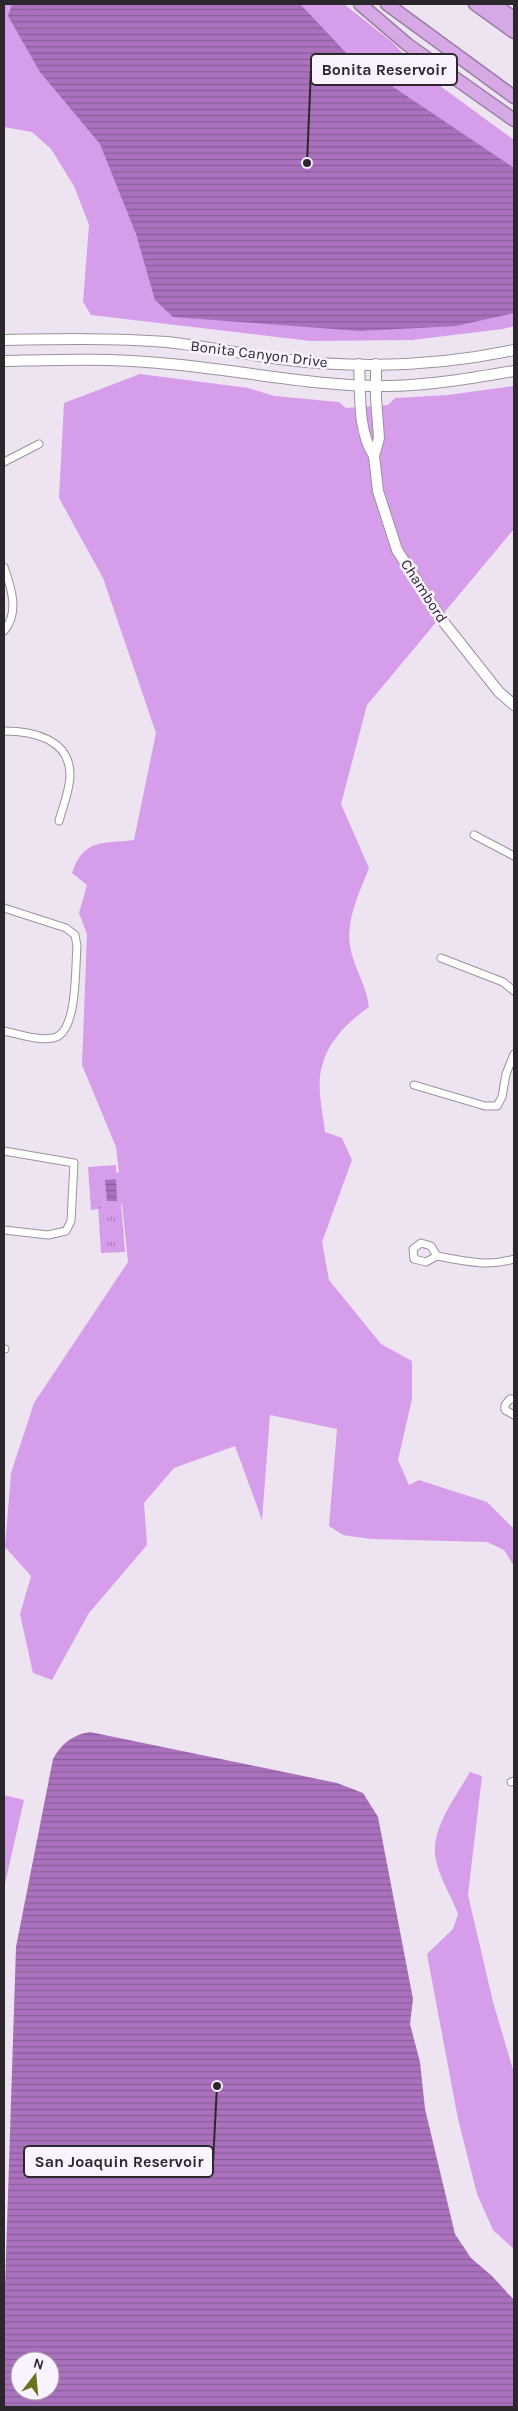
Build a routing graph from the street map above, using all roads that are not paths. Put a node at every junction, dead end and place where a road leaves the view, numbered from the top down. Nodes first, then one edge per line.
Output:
1 (360, 4) edge
2 (387, 4) edge
3 (474, 4) edge
4 (493, 4) edge
5 (514, 18) edge
6 (514, 32) edge
7 (514, 97) edge
8 (514, 120) edge
9 (4, 340) edge
10 (514, 350) edge
11 (4, 361) edge
12 (359, 364) junction
13 (376, 364) junction
14 (514, 371) edge
15 (360, 385) junction
16 (376, 385) junction
17 (39, 444) dead end
18 (374, 456) junction
19 (4, 462) edge
20 (4, 567) edge
21 (4, 631) edge
22 (514, 705) edge
23 (4, 730) edge
24 (59, 821) dead end
25 (474, 835) dead end
26 (514, 856) edge
27 (4, 908) edge
28 (441, 958) dead end
29 (514, 991) edge
30 (4, 1031) edge
31 (514, 1054) edge
32 (414, 1085) dead end
33 (4, 1150) edge
34 (4, 1230) edge
35 (437, 1256) dead end
36 (514, 1259) edge
37 (514, 1399) edge
38 (514, 1415) edge

1 - 8 highway
2 - 7 highway
3 - 6 highway
4 - 5 highway
9 - 12 main road, Bonita Canyon Drive
10 - 13 main road, Bonita Canyon Drive
11 - 15 main road, Bonita Canyon Drive
12 - 13 main road, Bonita Canyon Drive
12 - 15 main road, Chambord
13 - 16 main road, Chambord
14 - 16 main road, Bonita Canyon Drive
15 - 16 main road, Bonita Canyon Drive
15 - 18 main road, Chambord
16 - 18 main road, Chambord
17 - 19 street
18 - 22 main road, Chambord
20 - 21 street
23 - 24 street
25 - 26 street
27 - 30 street
28 - 29 street
31 - 32 street
33 - 34 street
35 - 36 street
37 - 38 street

